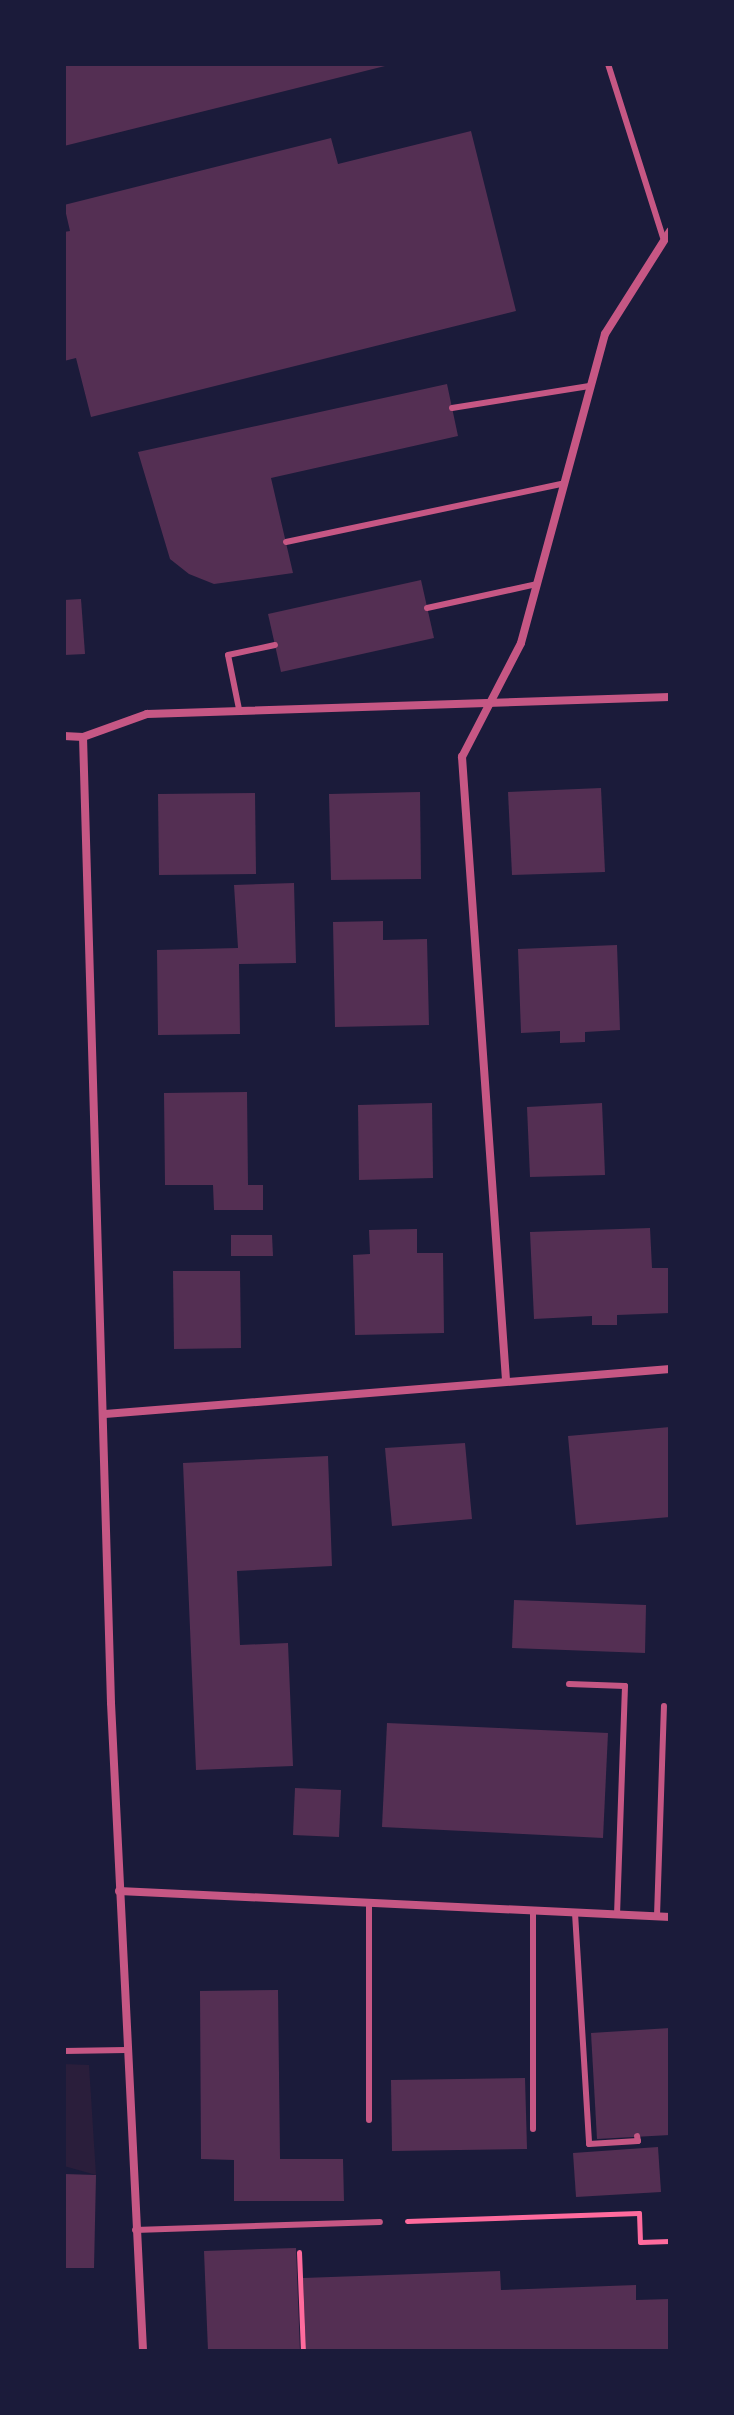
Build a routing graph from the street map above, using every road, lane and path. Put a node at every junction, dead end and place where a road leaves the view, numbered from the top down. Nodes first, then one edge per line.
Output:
1 (608, 64) edge
2 (666, 234) edge
3 (589, 386) junction
4 (452, 408) dead end
5 (561, 484) junction
6 (286, 542) dead end
7 (537, 584) junction
8 (427, 608) dead end
9 (275, 645) dead end
10 (670, 697) edge
11 (491, 700) junction
12 (239, 709) junction
13 (64, 736) edge
14 (83, 737) junction
15 (670, 1369) edge
16 (506, 1380) junction
17 (105, 1414) junction
18 (569, 1684) dead end
19 (664, 1706) dead end
20 (119, 1891) junction
21 (369, 1903) junction
22 (533, 1911) junction
23 (575, 1913) junction
24 (617, 1915) junction
25 (657, 1916) junction
26 (670, 1917) edge
27 (126, 2050) junction
28 (64, 2051) edge
29 (369, 2120) dead end
30 (533, 2129) dead end
31 (637, 2136) dead end
32 (380, 2222) joint
33 (298, 2224) junction
34 (135, 2230) junction
35 (670, 2241) edge
36 (143, 2351) edge
37 (303, 2351) edge

1 - 2 lane
2 - 3 street
3 - 4 lane
3 - 5 street
5 - 6 lane
5 - 7 street
7 - 8 lane
7 - 11 street
9 - 12 lane
10 - 11 street
11 - 12 street
11 - 16 street
12 - 14 street
13 - 14 street
14 - 17 street
15 - 16 street
16 - 17 street
17 - 20 street
18 - 24 lane
19 - 25 lane
20 - 21 street
20 - 27 street
21 - 22 street
21 - 29 lane
22 - 23 street
22 - 30 lane
23 - 24 street
23 - 31 lane
24 - 25 street
25 - 26 street
27 - 28 lane
27 - 34 street
32 - 33 lane
32 - 35 path
33 - 34 lane
33 - 37 path
34 - 36 street

